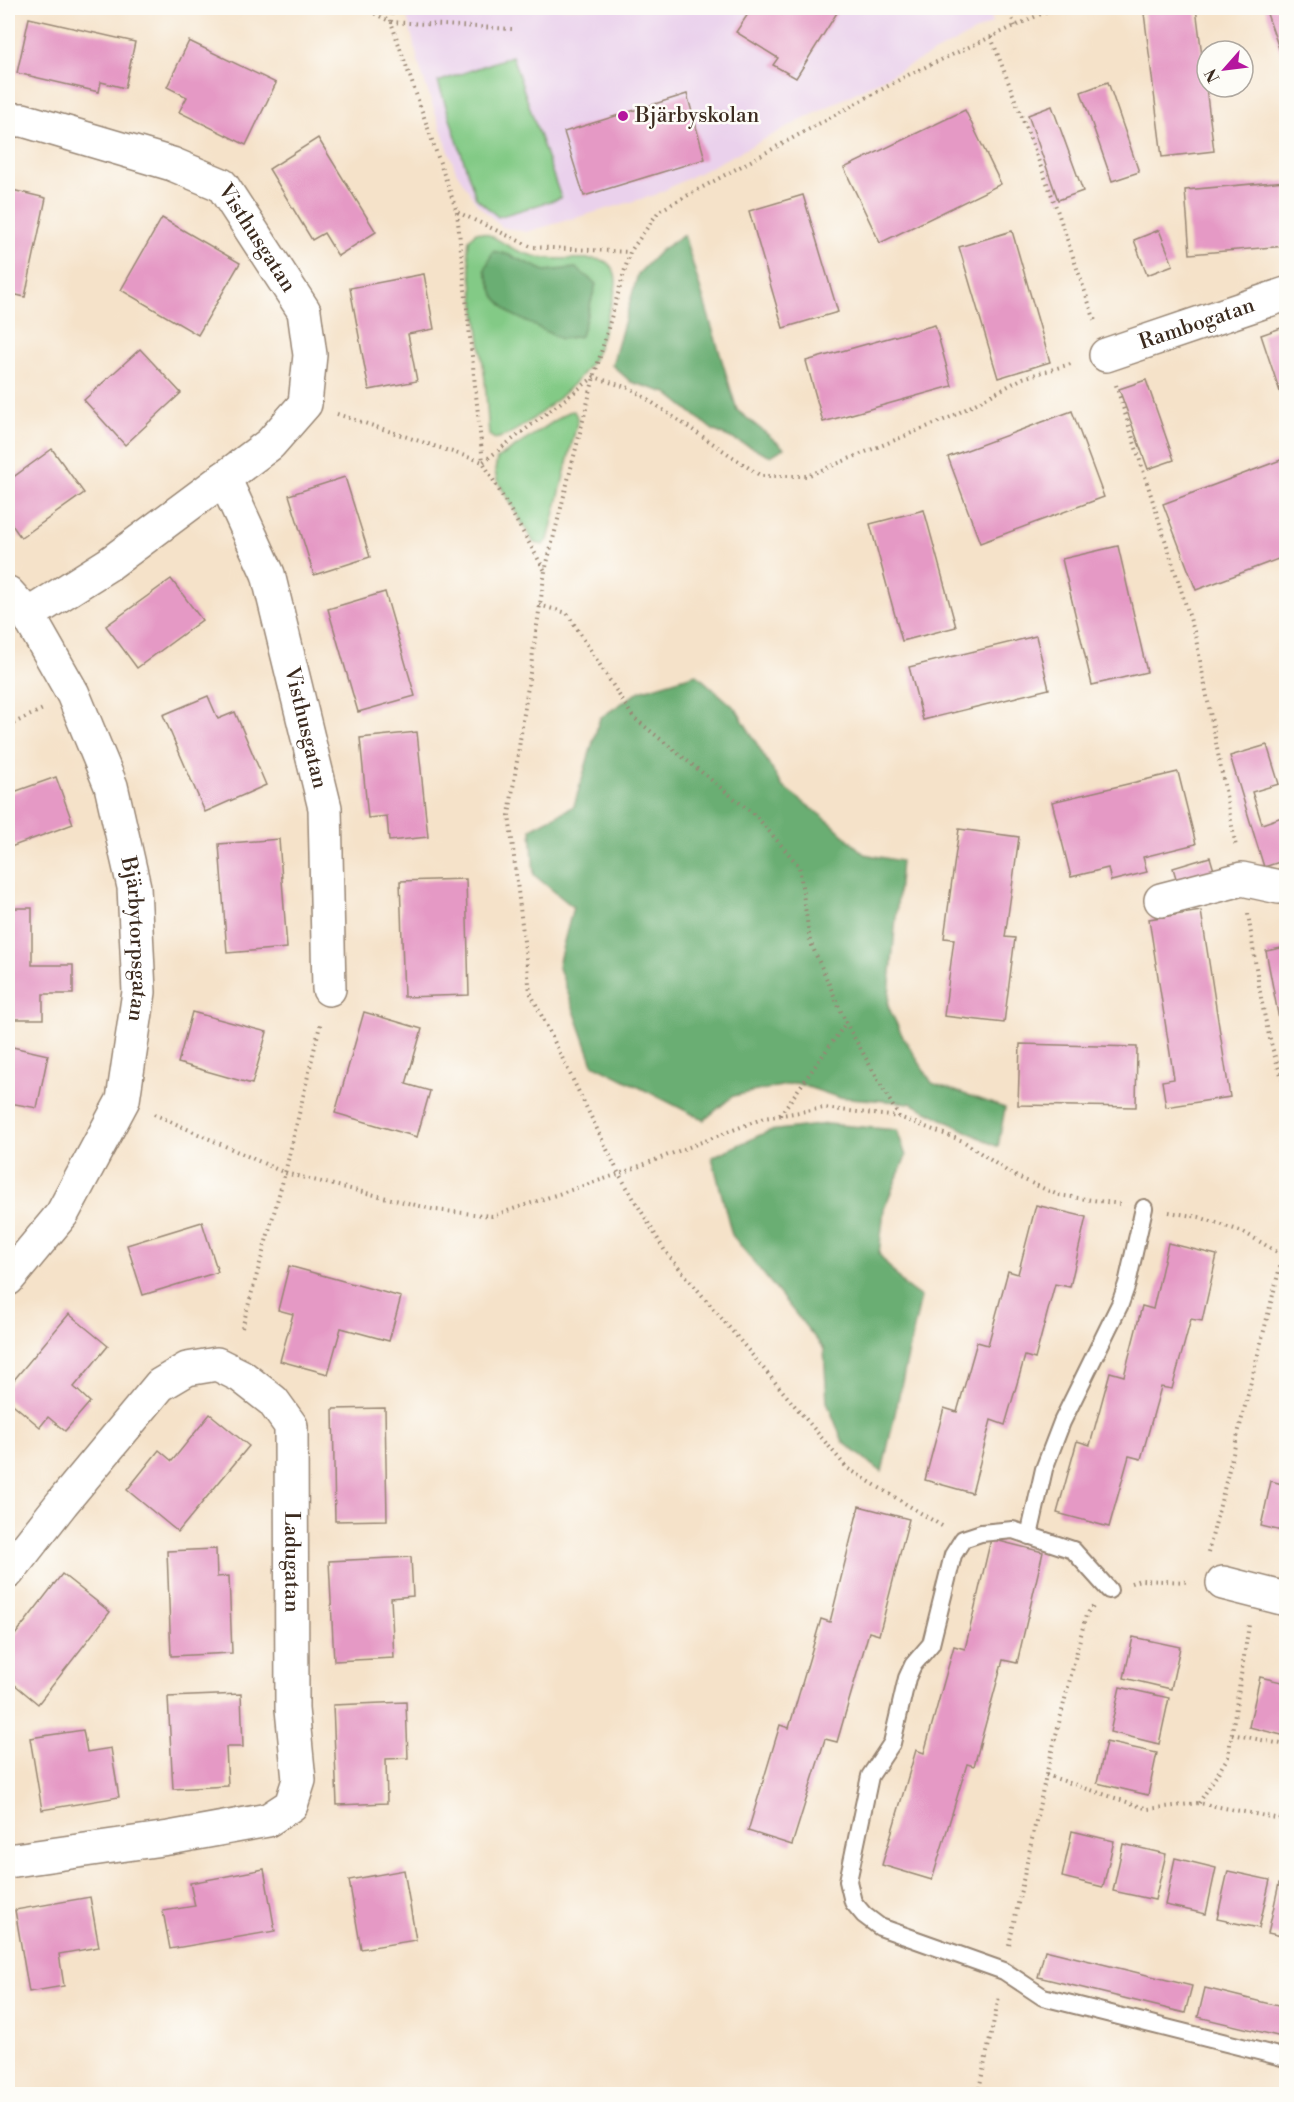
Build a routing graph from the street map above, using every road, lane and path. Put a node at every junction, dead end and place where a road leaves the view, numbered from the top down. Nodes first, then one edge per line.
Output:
1 (364, 8) edge
2 (392, 8) edge
3 (1008, 8) edge
4 (1054, 8) edge
5 (391, 22) junction
6 (1015, 26) junction
7 (512, 29) dead end
8 (991, 37) junction
9 (8, 120) edge
10 (457, 212) junction
11 (630, 252) junction
12 (1287, 294) edge
13 (1106, 355) junction
14 (594, 377) junction
15 (305, 404) junction
16 (483, 462) junction
17 (224, 478) junction
18 (545, 571) junction
19 (18, 604) edge
20 (539, 605) junction
21 (1242, 879) junction
22 (1287, 885) edge
23 (1161, 900) dead end
24 (329, 989) joint
25 (846, 1023) junction
26 (1287, 1087) edge
27 (123, 1100) junction
28 (779, 1115) junction
29 (899, 1117) junction
30 (285, 1173) junction
31 (619, 1174) junction
32 (1144, 1208) junction
33 (1287, 1243) edge
34 (1285, 1257) edge
35 (8, 1279) edge
36 (242, 1328) dead end
37 (1029, 1536) junction
38 (963, 1539) junction
39 (8, 1572) edge
40 (1212, 1582) junction
41 (1109, 1590) junction
42 (1255, 1591) junction
43 (1287, 1599) edge
44 (1232, 1734) junction
45 (1287, 1744) edge
46 (1046, 1775) junction
47 (1199, 1803) junction
48 (1287, 1820) edge
49 (8, 1861) edge
50 (1004, 1971) junction
51 (1287, 2058) edge
52 (978, 2094) edge

1 - 5 path
2 - 5 path
3 - 6 path
4 - 6 path
5 - 7 path
5 - 10 path
6 - 8 path
8 - 11 path
8 - 13 path
9 - 15 street, Visthusgatan
10 - 11 path
10 - 16 path
11 - 14 path
12 - 13 street, Rambogatan
13 - 14 path
13 - 21 path
14 - 16 path
14 - 18 path
15 - 16 path
15 - 17 street
16 - 18 path
17 - 19 street
17 - 24 street, Visthusgatan
18 - 20 path
19 - 27 street, Bjärbytorpsgatan
20 - 25 path
20 - 31 path
21 - 22 street
21 - 23 street
21 - 26 path
24 - 30 path
25 - 28 path
25 - 29 path
27 - 30 path
27 - 35 street, Bjärbytorpsgatan
28 - 29 path
28 - 31 path
29 - 32 path
30 - 31 path
30 - 36 path
31 - 38 path
32 - 34 path
32 - 37 lane
33 - 34 path
34 - 40 path
37 - 38 lane
37 - 41 lane
38 - 50 lane
39 - 49 street, Ladugatan
40 - 41 path
40 - 42 street
41 - 46 path
42 - 43 street
42 - 44 path
44 - 45 path
44 - 47 path
46 - 47 path
46 - 50 path
47 - 48 path
50 - 51 lane
50 - 52 path

